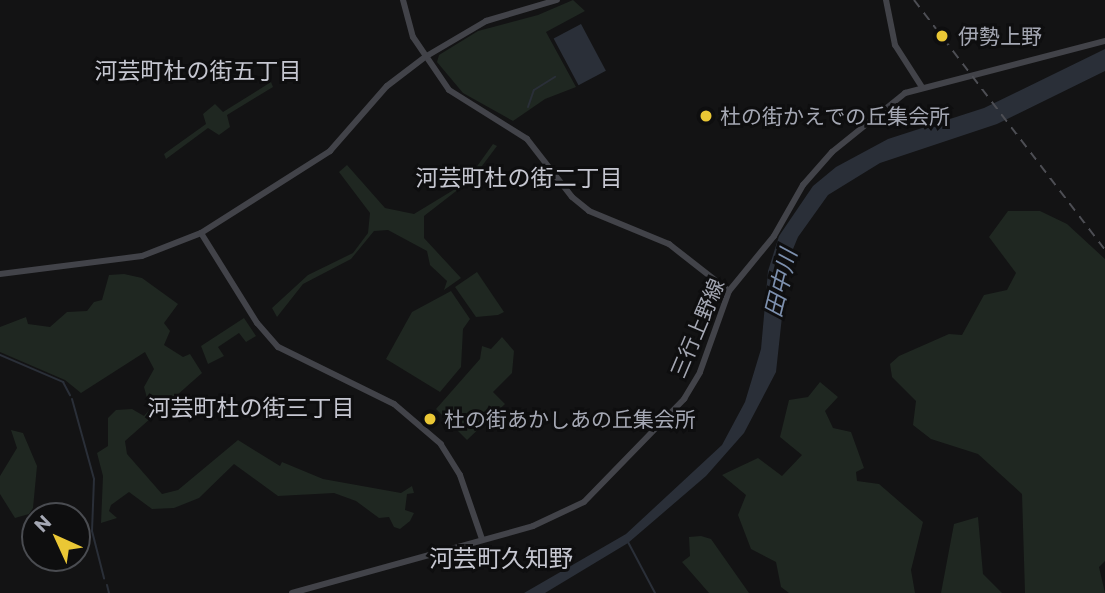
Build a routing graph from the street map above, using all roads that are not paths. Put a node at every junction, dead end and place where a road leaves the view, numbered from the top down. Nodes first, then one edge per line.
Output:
1 (403, 0) edge
2 (557, 0) edge
3 (886, 0) edge
4 (1105, 41) edge
5 (425, 57) junction
6 (922, 86) junction
7 (201, 233) junction
8 (0, 274) edge
9 (729, 291) junction
10 (482, 539) junction
11 (292, 593) edge

1 - 5 street
2 - 5 street
3 - 6 street
4 - 6 street, 三行上野線
5 - 7 street
5 - 9 street
6 - 9 street, 三行上野線
7 - 8 street
7 - 10 street
9 - 10 street, 三行上野線
10 - 11 street, 三行上野線

